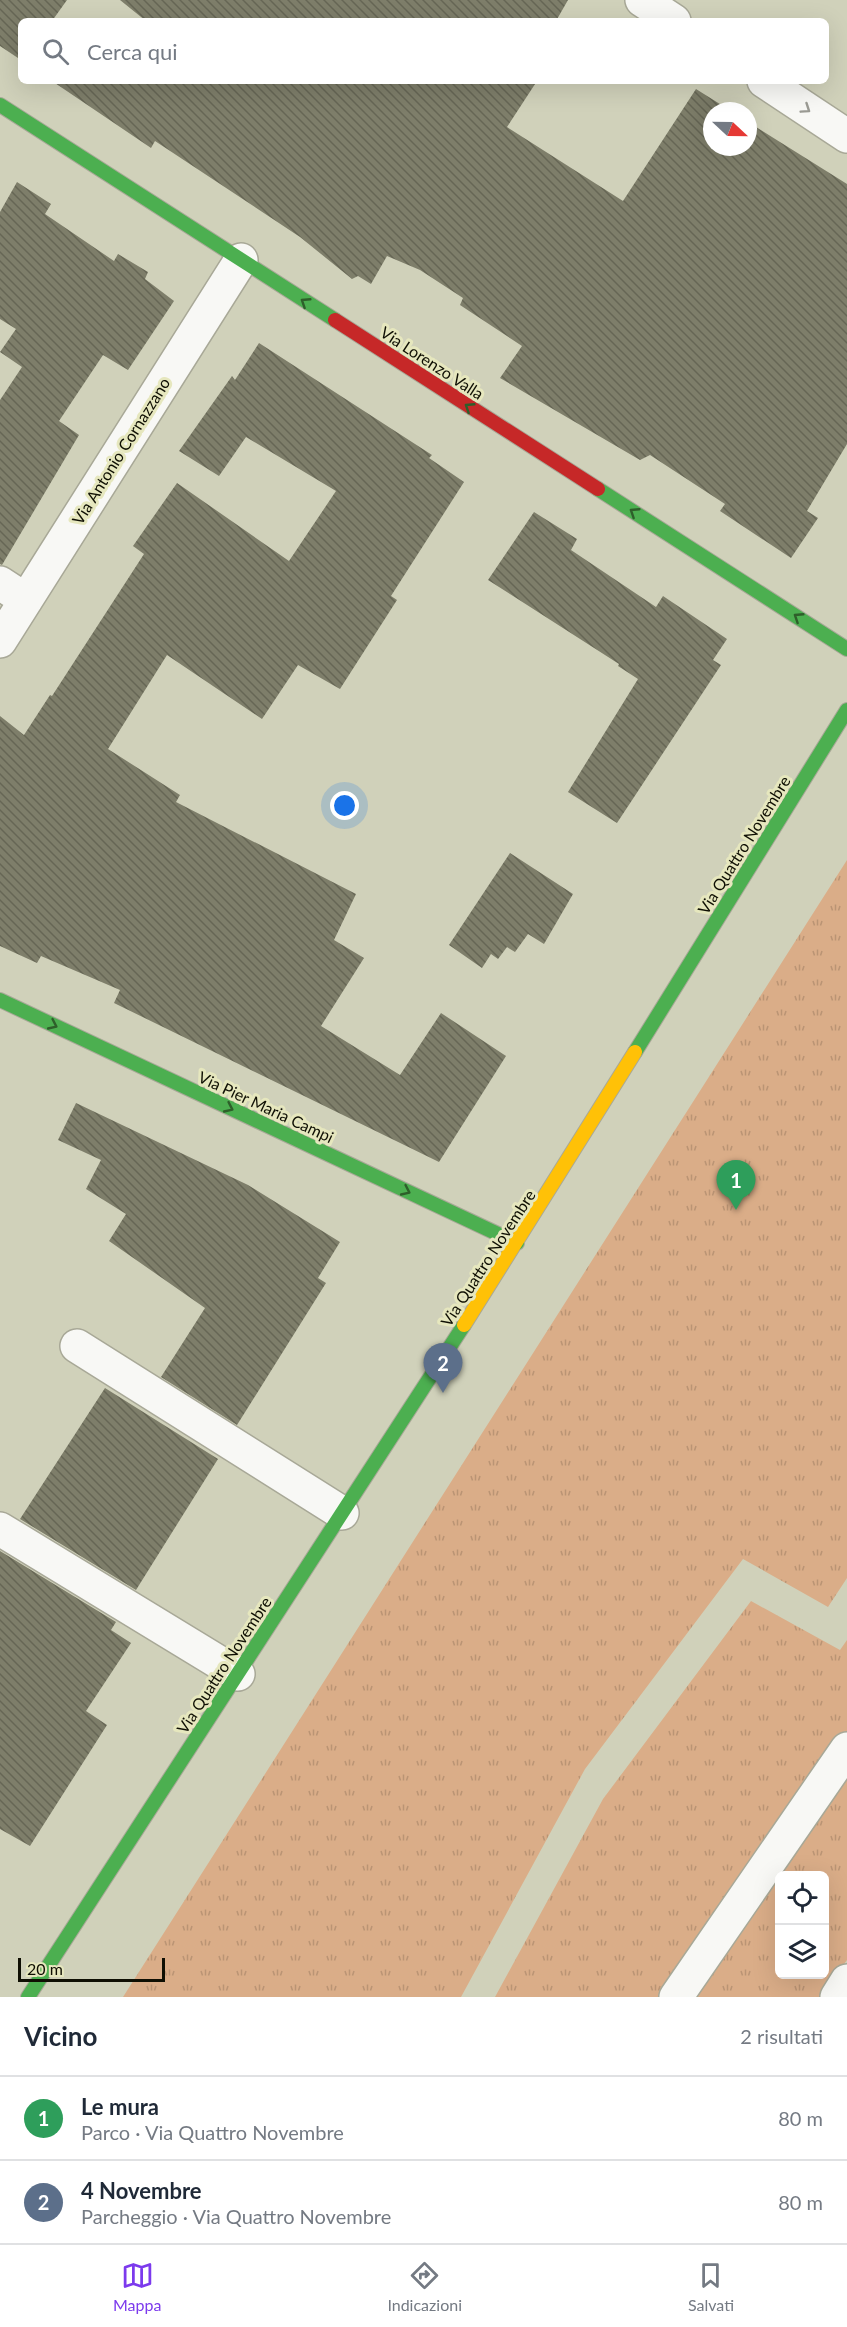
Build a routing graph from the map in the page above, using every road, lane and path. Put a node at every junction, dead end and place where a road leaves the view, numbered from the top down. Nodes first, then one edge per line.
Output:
1 (642, 0) edge
2 (669, 18) edge
3 (769, 84) edge
4 (0, 105) edge
5 (847, 136) edge
6 (241, 260) junction
7 (13, 591) edge
8 (0, 641) edge
9 (847, 649) edge
10 (847, 710) edge
11 (0, 1000) edge
12 (517, 1243) junction
13 (77, 1346) dead end
14 (342, 1513) junction
15 (0, 1529) edge
16 (238, 1674) junction
17 (847, 1749) edge
18 (847, 1981) edge
19 (28, 1997) edge
20 (676, 1997) edge
21 (837, 1997) edge

1 - 2 street
3 -> 5 street
4 - 6 street, Via Lorenzo Valla
6 - 7 street, Via Antonio Cornazzano
9 -> 6 street, Via Lorenzo Valla
7 - 8 street, Via Antonio Cornazzano
10 - 12 street, Via Quattro Novembre
11 -> 12 street, Via Pier Maria Campi
12 - 14 street, Via Quattro Novembre
13 - 14 street
14 - 16 street, Via Quattro Novembre
15 - 16 street
16 - 19 street, Via Quattro Novembre
17 - 20 street
18 - 21 street

